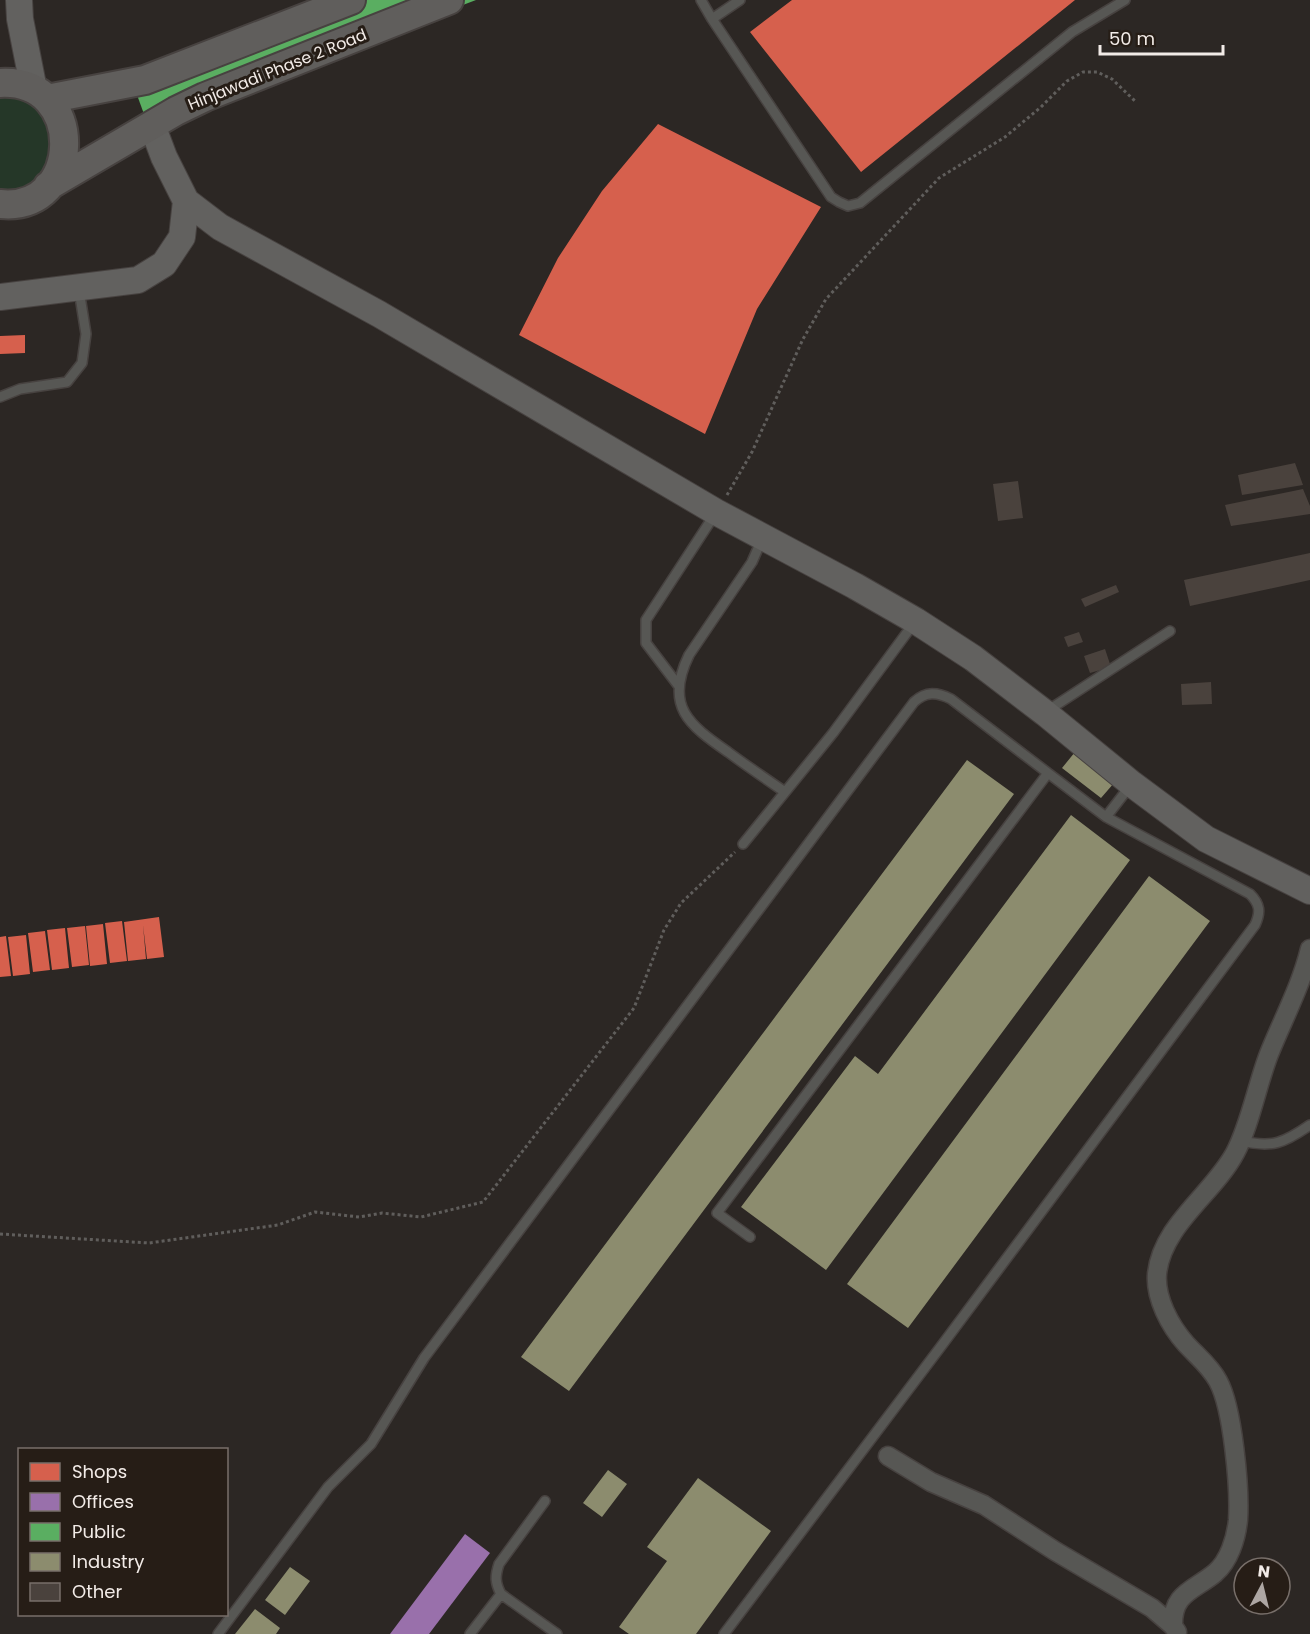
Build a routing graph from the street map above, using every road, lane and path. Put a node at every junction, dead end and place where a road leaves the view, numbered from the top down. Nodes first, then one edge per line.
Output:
1 (19, 0) edge
2 (351, 0) edge
3 (449, 0) edge
4 (701, 0) edge
5 (741, 0) edge
6 (1125, 0) edge
7 (712, 19) junction
8 (0, 83) edge
9 (40, 95) junction
10 (1136, 102) dead end
11 (153, 125) junction
12 (48, 186) junction
13 (186, 201) junction
14 (2, 205) edge
15 (79, 288) junction
16 (0, 297) edge
17 (0, 397) edge
18 (716, 512) junction
19 (762, 536) junction
20 (916, 621) junction
21 (1170, 631) dead end
22 (678, 685) junction
23 (1045, 713) junction
24 (1048, 772) junction
25 (1132, 784) junction
26 (785, 792) junction
27 (1106, 817) junction
28 (743, 844) joint
29 (1310, 891) edge
30 (1310, 949) edge
31 (1310, 1125) edge
32 (1241, 1141) junction
33 (0, 1234) edge
34 (750, 1237) dead end
35 (888, 1456) dead end
36 (545, 1501) dead end
37 (501, 1594) junction
38 (1175, 1630) edge
39 (218, 1634) edge
40 (470, 1634) edge
41 (557, 1634) edge
42 (724, 1634) edge

1 - 9 street
2 - 9 main road
3 - 11 main road, Hinjawadi Phase 2 Road
4 - 7 lane
5 - 7 lane
6 - 7 lane
8 - 9 main road
9 - 12 main road
10 - 18 path
11 - 12 main road, Hinjawadi Phase 2 Road
11 - 13 street
12 - 14 main road, Hinjawadi Phase 2 Road
13 - 15 street
13 - 18 street
15 - 16 street
15 - 17 lane
18 - 19 street
18 - 22 lane
19 - 20 street
19 - 22 lane
20 - 23 street
20 - 26 lane
21 - 23 lane
22 - 26 lane
23 - 25 street
24 - 27 lane
24 - 34 lane
24 - 39 lane
25 - 27 lane
25 - 29 street
26 - 28 lane
27 - 42 lane
28 - 33 path
30 - 32 street
31 - 32 lane
32 - 38 street
35 - 38 street
36 - 37 lane
37 - 40 lane
37 - 41 lane

